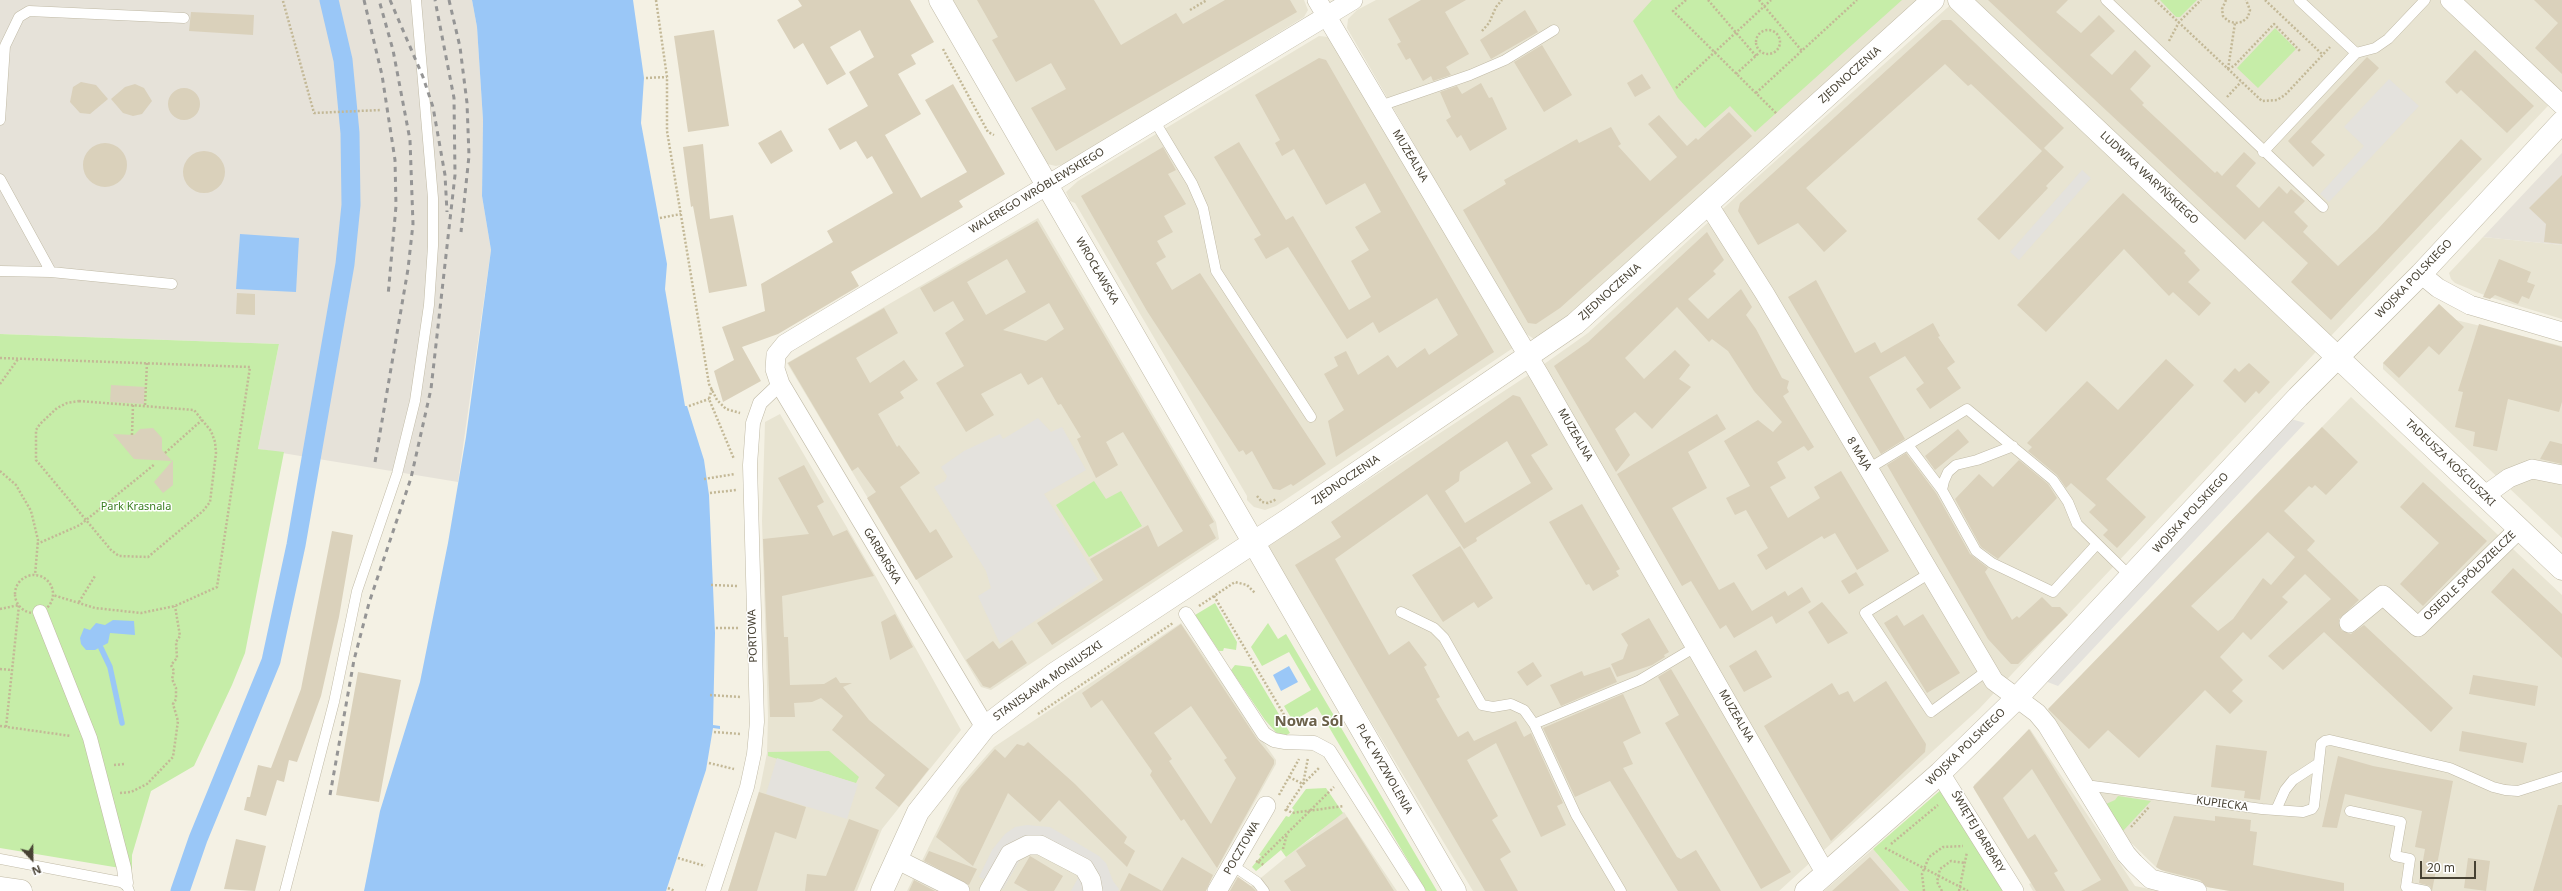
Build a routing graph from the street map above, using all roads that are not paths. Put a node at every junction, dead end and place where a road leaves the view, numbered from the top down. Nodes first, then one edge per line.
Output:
1 (416, 0) edge
2 (940, 0) edge
3 (1353, 0) edge
4 (1933, 0) edge
5 (1959, 0) edge
6 (2106, 0) edge
7 (2299, 0) edge
8 (2424, 0) edge
9 (2450, 0) edge
10 (1322, 8) edge
11 (184, 18) dead end
12 (1554, 30) dead end
13 (2356, 52) junction
14 (2562, 105) edge
15 (1380, 106) junction
16 (0, 120) edge
17 (1154, 120) junction
18 (2562, 122) edge
19 (2263, 152) junction
20 (0, 178) edge
21 (1047, 185) junction
22 (1708, 204) junction
23 (2323, 207) dead end
24 (0, 271) edge
25 (51, 272) junction
26 (2421, 274) junction
27 (172, 284) dead end
28 (2562, 332) edge
29 (1528, 357) junction
30 (2339, 357) junction
31 (780, 384) junction
32 (1311, 417) dead end
33 (1908, 445) junction
34 (2013, 446) junction
35 (1868, 469) junction
36 (2562, 475) edge
37 (1942, 490) junction
38 (2484, 496) junction
39 (2519, 528) junction
40 (1254, 543) junction
41 (2097, 544) junction
42 (2562, 569) edge
43 (1930, 573) junction
44 (2131, 577) junction
45 (40, 612) road end
46 (1401, 612) dead end
47 (1186, 614) road end
48 (2349, 623) dead end
49 (1696, 646) junction
50 (1988, 670) junction
51 (2016, 699) junction
52 (1534, 724) junction
53 (985, 727) junction
54 (2319, 763) junction
55 (1940, 773) junction
56 (2562, 777) edge
57 (2086, 788) junction
58 (1272, 801) road end
59 (2276, 810) junction
60 (2350, 811) dead end
61 (896, 858) junction
62 (0, 859) edge
63 (1232, 865) junction
64 (1826, 874) junction
65 (128, 887) edge
66 (0, 888) edge
67 (21, 891) edge
68 (285, 891) edge
69 (712, 891) edge
70 (882, 891) edge
71 (960, 891) edge
72 (989, 891) edge
73 (1093, 891) edge
74 (1217, 891) edge
75 (1264, 891) edge
76 (1418, 891) edge
77 (1455, 891) edge
78 (1621, 891) edge
79 (1806, 891) edge
80 (2014, 891) edge
81 (2197, 891) edge
82 (2426, 891) edge

1 - 68 lane
2 - 21 street, WROCŁAWSKA
3 - 10 street, WALEREGO WRÓBLEWSKIEGO
4 - 22 street, ZJEDNOCZENIA
5 - 30 street, LUDWIKA WARYŃSKIEGO
6 - 19 lane
7 - 13 lane
8 - 13 lane
9 - 14 street
10 - 15 street, MUZEALNA
10 - 17 street, WALEREGO WRÓBLEWSKIEGO
11 - 16 lane
12 - 15 lane
13 - 19 lane
15 - 29 street, MUZEALNA
17 - 21 street, WALEREGO WRÓBLEWSKIEGO
17 - 32 lane
18 - 26 street, WOJSKA POLSKIEGO
19 - 23 lane
20 - 25 lane
21 - 31 street, WALEREGO WRÓBLEWSKIEGO
21 - 40 street, WROCŁAWSKA
22 - 29 street, ZJEDNOCZENIA
22 - 35 street, 8 MAJA
24 - 25 lane
25 - 27 lane
26 - 28 street
26 - 30 street, WOJSKA POLSKIEGO
29 - 40 street, ZJEDNOCZENIA
29 - 49 street, MUZEALNA
30 - 38 street, TADEUSZA KOŚCIUSZKI
30 - 44 street, WOJSKA POLSKIEGO
31 - 53 street, GARBARSKA
31 - 69 street, PORTOWA
33 - 34 lane
33 - 35 lane
33 - 37 lane
34 - 37 lane
34 - 41 lane
35 - 43 street, 8 MAJA
36 - 38 street
37 - 41 lane
38 - 39 street, TADEUSZA KOŚCIUSZKI
39 - 42 street, TADEUSZA KOŚCIUSZKI
39 - 48 street, OSIEDLE SPÓŁDZIELCZE
40 - 53 street, STANISŁAWA MONIUSZKI
40 - 77 street, PLAC WYZWOLENIA
41 - 44 lane
43 - 50 street, 8 MAJA
43 - 50 lane
44 - 51 street, WOJSKA POLSKIEGO
45 - 65 street
46 - 52 lane
47 - 76 street
49 - 52 lane
49 - 64 street, MUZEALNA
50 - 51 street, 8 MAJA
51 - 55 street, WOJSKA POLSKIEGO
51 - 57 street
52 - 78 lane
53 - 61 street, STANISŁAWA MONIUSZKI
54 - 56 lane
54 - 59 lane
54 - 59 lane, KUPIECKA
55 - 64 street, WOJSKA POLSKIEGO
55 - 80 street, ŚWIĘTEJ BARBARY
57 - 59 lane, KUPIECKA
57 - 81 street
58 - 63 street, POCZTOWA
60 - 82 lane
61 - 70 street, STANISŁAWA MONIUSZKI
61 - 71 street
62 - 65 lane
63 - 74 street, POCZTOWA
63 - 75 lane
64 - 79 street, WOJSKA POLSKIEGO
66 - 67 street
72 - 73 street

